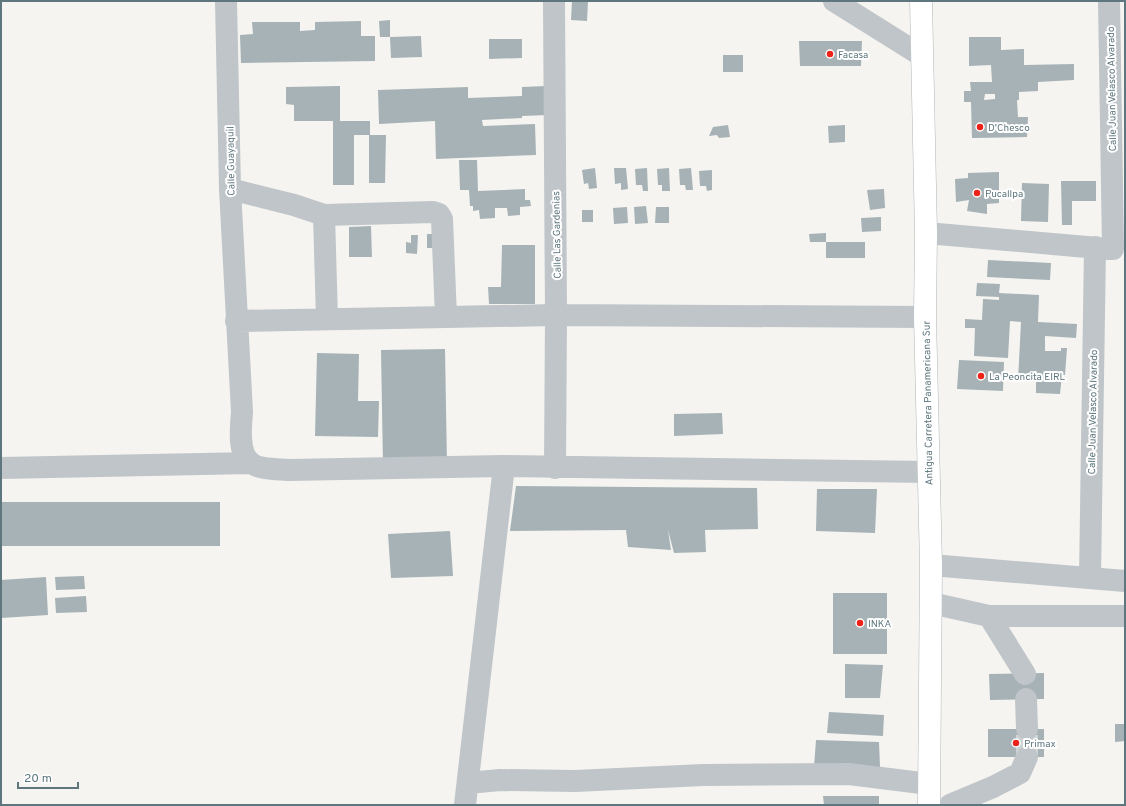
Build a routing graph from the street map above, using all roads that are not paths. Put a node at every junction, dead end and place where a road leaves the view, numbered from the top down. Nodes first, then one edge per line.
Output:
1 (226, 1) edge
2 (554, 1) edge
3 (834, 1) edge
4 (921, 1) edge
5 (1109, 1) edge
6 (922, 56) junction
7 (230, 190) junction
8 (324, 215) junction
9 (926, 233) junction
10 (1111, 249) edge
11 (556, 315) junction
12 (446, 317) junction
13 (925, 317) junction
14 (327, 319) junction
15 (236, 321) junction
16 (251, 463) junction
17 (504, 466) junction
18 (1, 468) edge
19 (555, 468) junction
20 (928, 472) junction
21 (931, 565) junction
22 (1090, 578) junction
23 (1125, 581) edge
24 (930, 603) junction
25 (990, 616) junction
26 (1125, 616) edge
27 (1025, 674) dead end
28 (1026, 699) dead end
29 (1027, 730) tunnel mouth
30 (1027, 757) tunnel mouth
31 (468, 783) junction
32 (929, 795) edge
33 (465, 805) edge
34 (950, 805) edge

1 - 7 street, Calle Guayaquil
2 - 11 street, Calle Las Gardenias
3 - 6 street
4 - 6 highway, Antigua Carretera Panamericana Sur
5 - 10 street, Calle Juan Velasco Alvarado
6 - 9 highway, Antigua Carretera Panamericana Sur
7 - 8 street
7 - 15 street, Calle Guayaquil
8 - 12 street
8 - 14 street
9 - 10 street
9 - 13 highway, Antigua Carretera Panamericana Sur
10 - 22 street, Calle Juan Velasco Alvarado
11 - 12 street
11 - 13 street
11 - 19 street, Calle Las Gardenias
12 - 14 street
13 - 20 highway, Antigua Carretera Panamericana Sur
14 - 15 street
15 - 16 street, Calle Guayaquil
16 - 17 street
16 - 18 street
17 - 19 street
17 - 31 street
19 - 20 street
20 - 21 highway, Antigua Carretera Panamericana Sur
21 - 22 street
21 - 24 highway, Antigua Carretera Panamericana Sur
22 - 23 street
24 - 25 street
24 - 32 highway, Antigua Carretera Panamericana Sur
25 - 26 street
25 - 27 street
28 - 29 street
30 - 34 street
31 - 32 street
31 - 33 street

